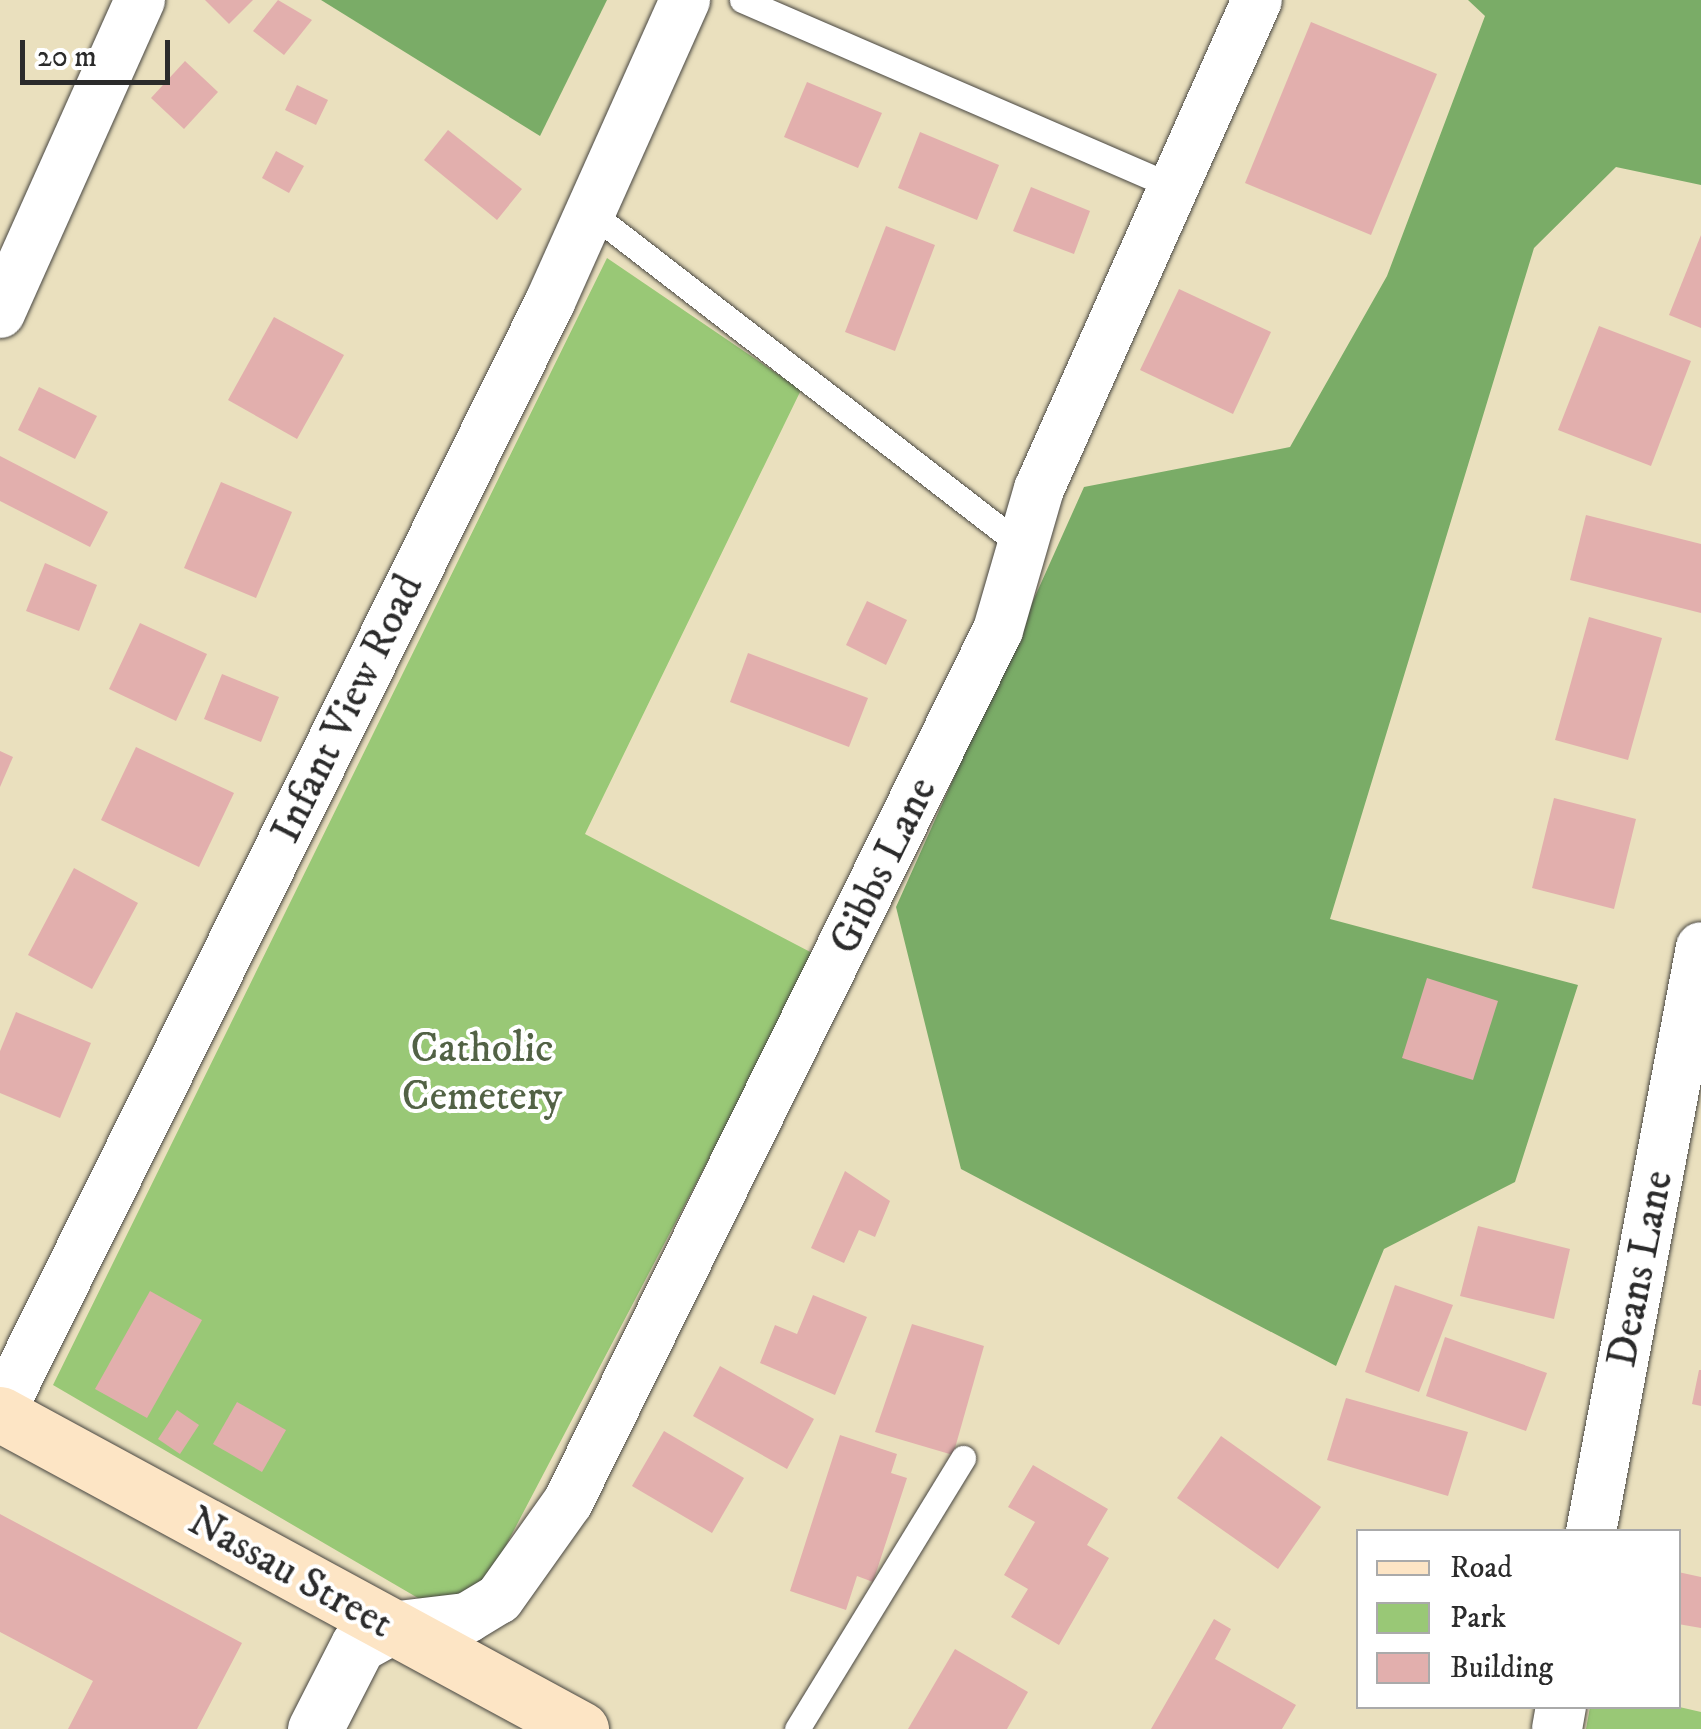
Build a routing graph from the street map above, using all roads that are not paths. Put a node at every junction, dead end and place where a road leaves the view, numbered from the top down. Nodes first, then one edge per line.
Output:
1 (140, 0) edge
2 (685, 0) edge
3 (742, 0) edge
4 (1257, 0) edge
5 (1175, 187) junction
6 (590, 212) junction
7 (0, 313) edge
8 (1022, 546) junction
9 (1701, 947) edge
10 (0, 1414) edge
11 (964, 1458) dead end
12 (1592, 1529) edge
13 (390, 1627) junction
14 (314, 1729) edge
15 (581, 1729) edge
16 (798, 1729) edge

1 - 7 street
2 - 6 street, Infant View Road
3 - 5 lane
4 - 5 street, Gibbs Lane
5 - 8 street, Gibbs Lane
6 - 8 lane
6 - 10 street, Infant View Road
8 - 13 street, Gibbs Lane
9 - 12 street, Deans Lane
10 - 13 main road, Nassau Street
11 - 16 lane
13 - 14 street
13 - 15 main road, Nassau Street

